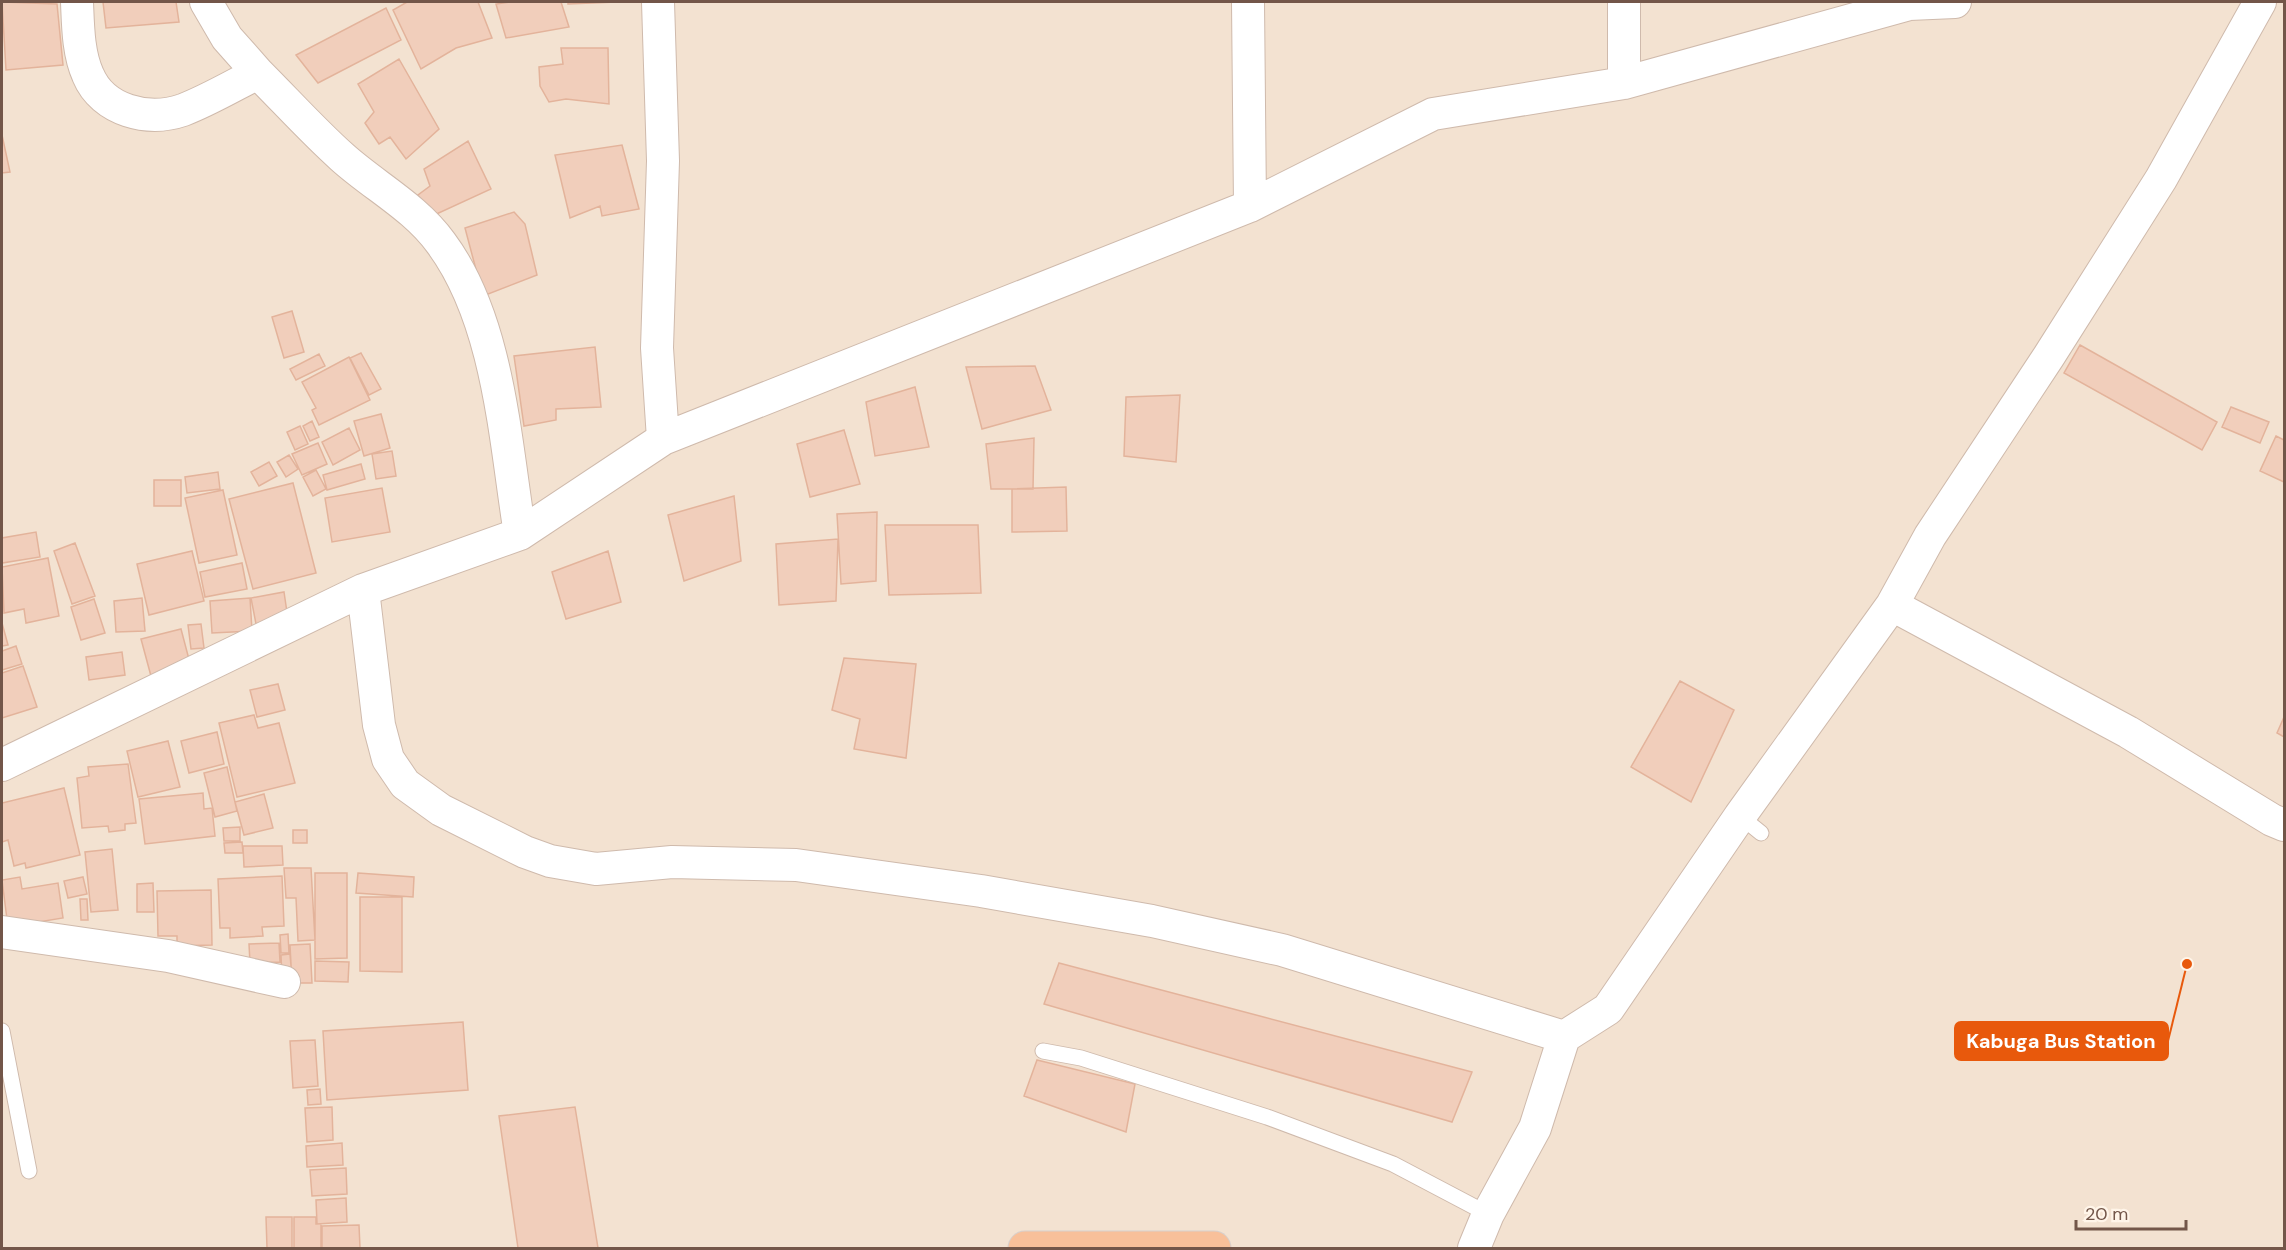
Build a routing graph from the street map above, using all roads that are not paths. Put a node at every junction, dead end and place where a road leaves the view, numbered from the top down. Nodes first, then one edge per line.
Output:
1 (77, 2) edge
2 (206, 2) edge
3 (658, 2) edge
4 (1248, 2) edge
5 (1624, 2) edge
6 (1955, 2) edge
7 (2260, 2) edge
8 (258, 74) junction
9 (1624, 83) junction
10 (1250, 206) junction
11 (663, 439) junction
12 (520, 534) junction
13 (363, 590) junction
14 (1892, 605) junction
15 (2, 765) edge
16 (2284, 825) edge
17 (2, 932) edge
18 (284, 982) dead end
19 (2, 1031) edge
20 (1564, 1037) junction
21 (1043, 1051) dead end
22 (29, 1171) dead end
23 (1488, 1214) junction
24 (1025, 1248) edge
25 (1214, 1248) edge
26 (1474, 1248) edge

1 - 8 street
2 - 8 street
3 - 11 street
4 - 10 street
5 - 9 street
6 - 9 street
7 - 14 street
8 - 12 street
9 - 10 street
10 - 11 street
11 - 12 street
12 - 13 street
13 - 15 street
13 - 20 street
14 - 16 street
14 - 20 street
17 - 18 street
19 - 22 lane
20 - 23 street
21 - 23 lane
23 - 26 street
24 - 25 highway

